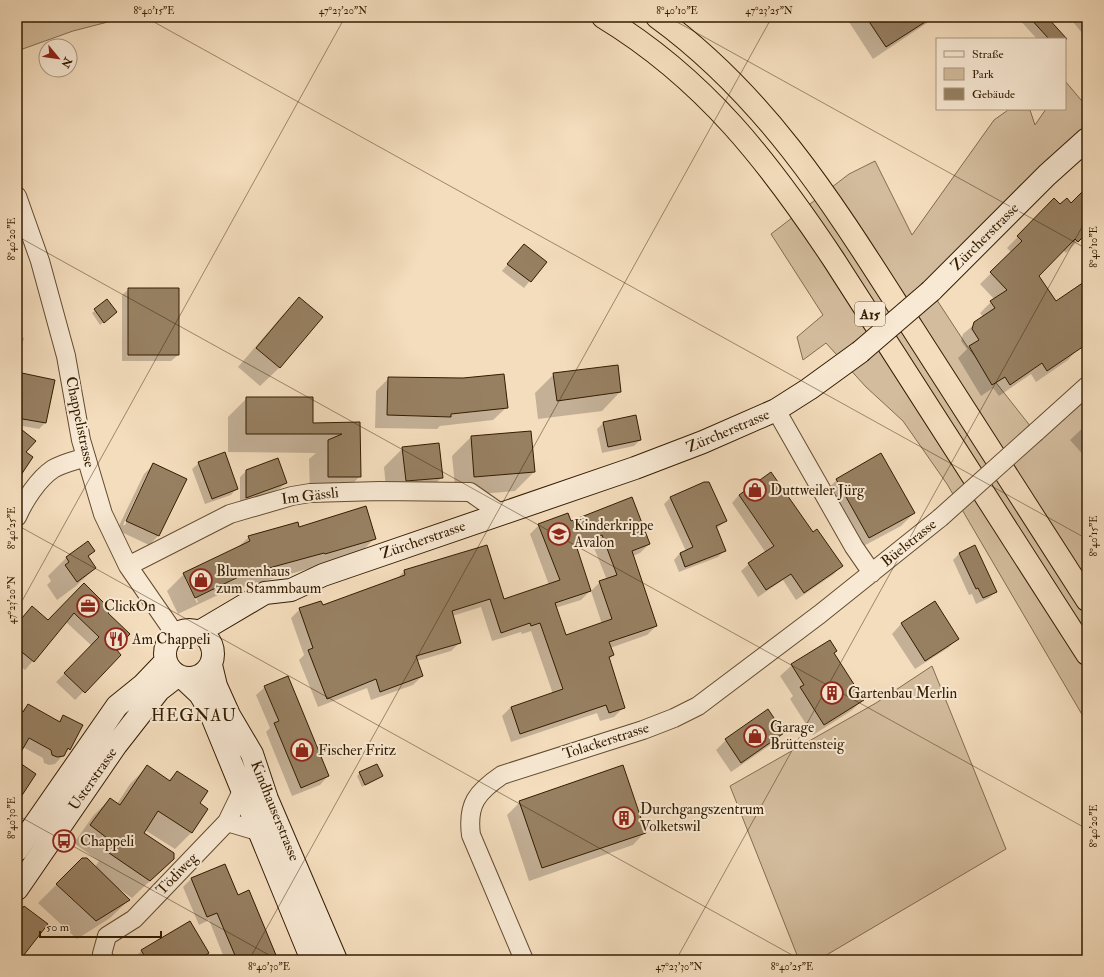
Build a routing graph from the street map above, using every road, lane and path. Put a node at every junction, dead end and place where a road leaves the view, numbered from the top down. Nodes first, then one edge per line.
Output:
1 (603, 17) edge
2 (657, 17) edge
3 (1087, 139) edge
4 (17, 196) edge
5 (1087, 386) edge
6 (776, 410) junction
7 (86, 458) junction
8 (500, 514) junction
9 (17, 517) edge
10 (128, 566) junction
11 (872, 573) junction
12 (291, 590) junction
13 (1087, 600) edge
14 (199, 632) junction
15 (175, 634) junction
16 (1087, 654) edge
17 (212, 657) junction
18 (175, 672) junction
19 (243, 789) junction
20 (228, 822) junction
21 (261, 832) junction
22 (17, 850) edge
23 (17, 888) edge
24 (105, 960) edge
25 (312, 960) edge
26 (336, 960) edge
27 (524, 960) edge

1 - 16 highway, A15
2 - 13 highway, A15
3 - 6 main road, Zürcherstrasse, bridge
4 - 7 street, Chappelistrasse
5 - 11 street, Büelstrasse, bridge
6 - 8 main road, Zürcherstrasse
6 - 11 street, Büelstrasse
7 - 9 street
7 - 10 street, Chappelistrasse
8 - 10 street, Im Gässli
8 - 12 main road, Zürcherstrasse
10 - 15 street, Chappelistrasse
11 - 27 street, Tolackerstrasse
12 - 14 main road, Zürcherstrasse
12 - 17 main road, Zürcherstrasse
14 - 15 main road
14 - 17 main road
15 - 18 main road
17 - 18 main road
17 - 26 main road, Kindhauserstrasse
18 - 19 main road, Kindhauserstrasse
18 - 22 main road, Usterstrasse
18 - 23 main road, Usterstrasse
19 - 20 street, Tödiweg
19 - 21 main road, Kindhauserstrasse
20 - 21 street
20 - 24 street, Tödiweg
21 - 25 main road, Kindhauserstrasse

